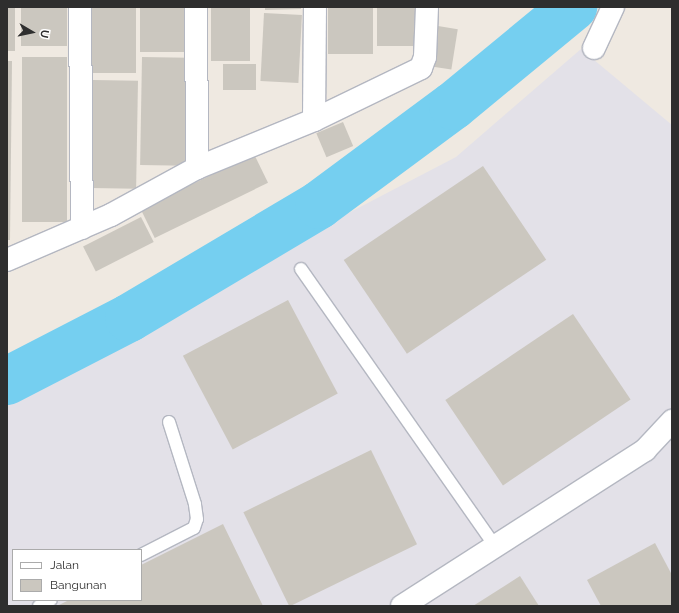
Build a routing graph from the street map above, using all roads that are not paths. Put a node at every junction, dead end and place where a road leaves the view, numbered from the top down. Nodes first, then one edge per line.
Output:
1 (80, 7) edge
2 (196, 7) edge
3 (315, 7) edge
4 (427, 7) edge
5 (613, 7) edge
6 (594, 48) dead end
7 (314, 120) junction
8 (197, 168) junction
9 (82, 228) junction
10 (7, 260) edge
11 (301, 269) dead end
12 (672, 421) edge
13 (169, 422) dead end
14 (496, 547) junction
15 (142, 554) edge
16 (48, 601) edge
17 (38, 606) edge
18 (402, 606) edge

1 - 9 street
2 - 8 street
3 - 7 street
4 - 7 street
5 - 6 street
7 - 8 street
8 - 9 street
9 - 10 street
11 - 14 lane
12 - 14 street
13 - 15 lane
14 - 18 street
16 - 17 lane

